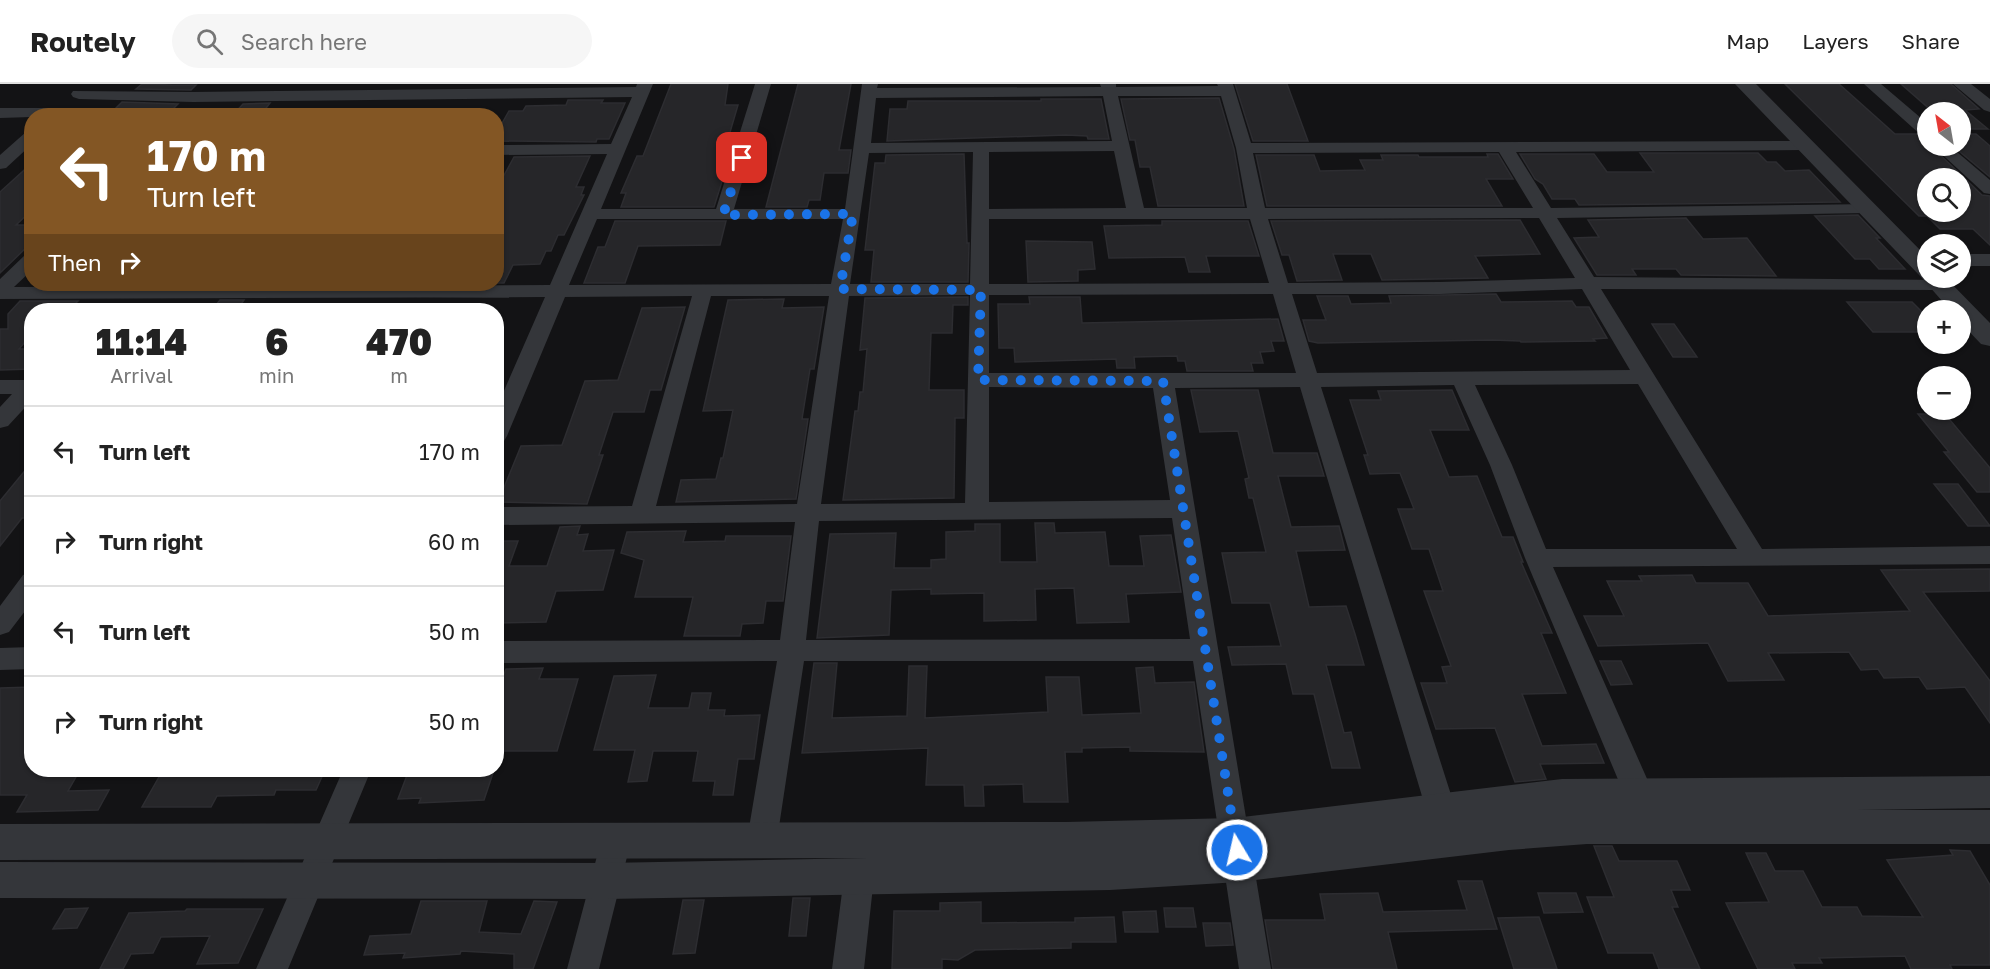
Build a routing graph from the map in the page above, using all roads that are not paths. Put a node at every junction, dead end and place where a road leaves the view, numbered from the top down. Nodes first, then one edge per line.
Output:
1 (206, 84) edge
2 (763, 84) edge
3 (1745, 84) edge
4 (1762, 84) edge
5 (1872, 84) edge
6 (1961, 84) edge
7 (1109, 87) edge
8 (643, 88) edge
9 (870, 88) edge
10 (1227, 88) edge
11 (85, 89) edge
12 (335, 90) edge
13 (303, 96) junction
14 (193, 97) junction
15 (1990, 107) edge
16 (62, 108) edge
17 (182, 108) edge
18 (293, 108) edge
19 (0, 112) edge
20 (24, 113) edge
21 (1917, 123) edge
22 (24, 142) edge
23 (1803, 145) junction
24 (1122, 146) junction
25 (1505, 147) junction
26 (861, 148) junction
27 (981, 148) junction
28 (1244, 148) junction
29 (618, 149) junction
30 (504, 152) edge
31 (1952, 156) edge
32 (0, 164) edge
33 (1990, 189) edge
34 (1867, 208) junction
35 (1257, 212) junction
36 (1136, 213) junction
37 (1545, 213) junction
38 (590, 214) junction
39 (853, 214) junction
40 (981, 214) junction
41 (723, 215) junction
42 (1917, 253) edge
43 (1917, 255) edge
44 (1971, 260) edge
45 (1990, 260) edge
46 (24, 267) edge
47 (1917, 270) edge
48 (1586, 283) junction
49 (1280, 288) junction
50 (1948, 288) edge
51 (1955, 288) edge
52 (504, 289) edge
53 (840, 289) junction
54 (981, 290) junction
55 (47, 291) edge
56 (558, 291) junction
57 (703, 291) junction
58 (0, 292) edge
59 (1990, 316) edge
60 (1990, 338) edge
61 (1643, 377) junction
62 (1461, 378) junction
63 (978, 380) junction
64 (1308, 380) junction
65 (1163, 381) junction
66 (0, 387) edge
67 (24, 387) edge
68 (24, 395) edge
69 (504, 417) edge
70 (0, 421) edge
71 (1183, 509) junction
72 (808, 512) junction
73 (976, 512) junction
74 (642, 514) junction
75 (504, 516) edge
76 (1990, 555) edge
77 (1537, 558) junction
78 (1755, 558) junction
79 (24, 593) edge
80 (0, 625) edge
81 (792, 650) junction
82 (1206, 651) junction
83 (504, 652) edge
84 (0, 658) edge
85 (24, 658) edge
86 (354, 777) edge
87 (1990, 792) edge
88 (1646, 811) junction
89 (1446, 825) junction
90 (1990, 827) edge
91 (762, 840) junction
92 (616, 841) junction
93 (0, 842) edge
94 (325, 842) junction
95 (1237, 850) junction
96 (859, 878) junction
97 (0, 880) edge
98 (309, 880) junction
99 (606, 881) junction
100 (272, 969) edge
101 (583, 969) edge
102 (848, 969) edge
103 (1255, 969) edge

1 - 14 street
2 - 41 street
3 - 23 street
4 - 42 street
5 - 21 street
6 - 15 street
7 - 9 street
7 - 10 street
7 - 24 street
8 - 12 street
8 - 29 street
9 - 26 street
10 - 28 street
11 - 14 street
11 - 16 street
12 - 13 street
13 - 14 street
13 - 18 street
14 - 17 street
19 - 20 street
22 - 32 street
23 - 25 street
23 - 34 street
24 - 27 street
24 - 36 street
25 - 28 street
25 - 37 street
26 - 27 street
26 - 39 street
27 - 40 street
28 - 35 street
29 - 30 street
29 - 38 street
31 - 33 street
34 - 37 street
34 - 43 street
35 - 36 street
35 - 37 street
35 - 49 street
36 - 40 street
37 - 48 street
38 - 41 street
38 - 56 street
39 - 41 street
39 - 53 street
40 - 54 street
44 - 45 street
46 - 58 street
47 - 48 street
48 - 49 street
48 - 61 street
49 - 54 street
49 - 64 street
50 - 60 street
51 - 59 street
52 - 56 street
53 - 54 street
53 - 57 street
53 - 72 street
54 - 63 street
55 - 58 street
56 - 57 street
56 - 69 street
57 - 74 street
61 - 62 street
61 - 78 street
62 - 64 street
62 - 77 street
63 - 65 street
63 - 73 street
64 - 65 street
64 - 89 street
65 - 71 street
66 - 67 street
68 - 70 street
71 - 73 street
71 - 82 street
72 - 73 street
72 - 74 street
72 - 81 street
74 - 75 street
76 - 78 street
77 - 78 street
77 - 88 street
79 - 80 street
81 - 82 street
81 - 83 street
81 - 91 street
82 - 95 street
84 - 85 street
86 - 94 street
87 - 88 street
88 - 89 street
88 - 90 street
89 - 95 street
91 - 92 street
91 - 95 street
92 - 94 street
92 - 99 street
93 - 94 street
94 - 98 street
95 - 96 street
95 - 103 street
96 - 99 street
96 - 102 street
97 - 98 street
98 - 99 street
98 - 100 street
99 - 101 street

